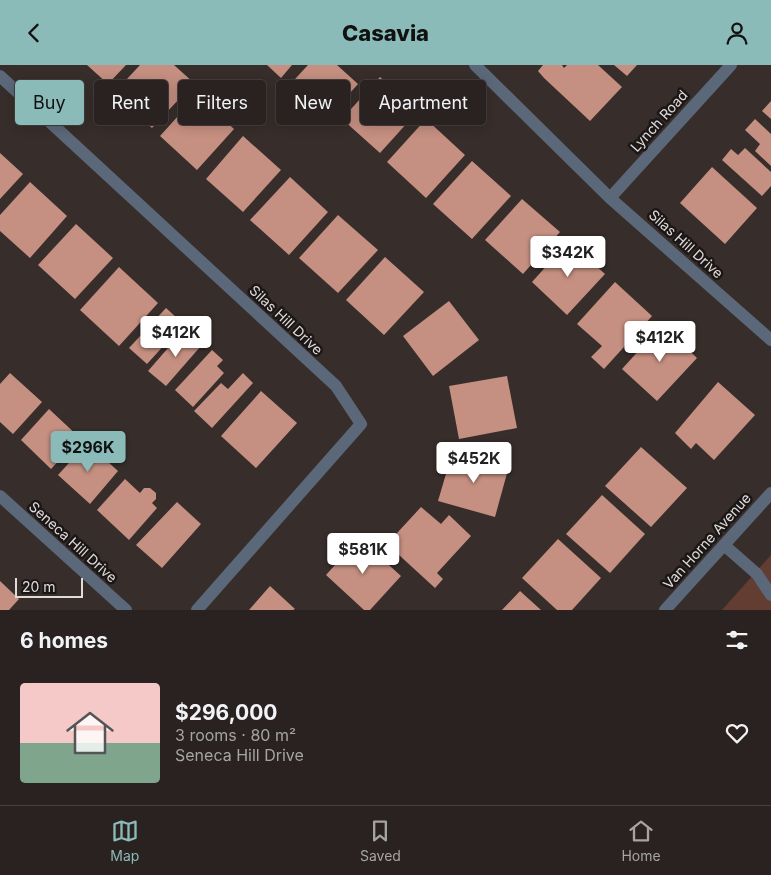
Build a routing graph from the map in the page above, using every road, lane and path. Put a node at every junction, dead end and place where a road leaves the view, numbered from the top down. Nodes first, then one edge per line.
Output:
1 (474, 65) edge
2 (731, 65) edge
3 (0, 76) edge
4 (610, 198) junction
5 (771, 340) edge
6 (771, 493) edge
7 (0, 496) edge
8 (724, 545) junction
9 (771, 595) edge
10 (126, 610) edge
11 (197, 610) edge
12 (665, 610) edge

1 - 4 street, Silas Hill Drive
2 - 4 street, Lynch Road
3 - 11 street, Silas Hill Drive
4 - 5 street, Silas Hill Drive
6 - 8 street, Van Horne Avenue
7 - 10 street, Seneca Hill Drive
8 - 9 street
8 - 12 street, Van Horne Avenue

